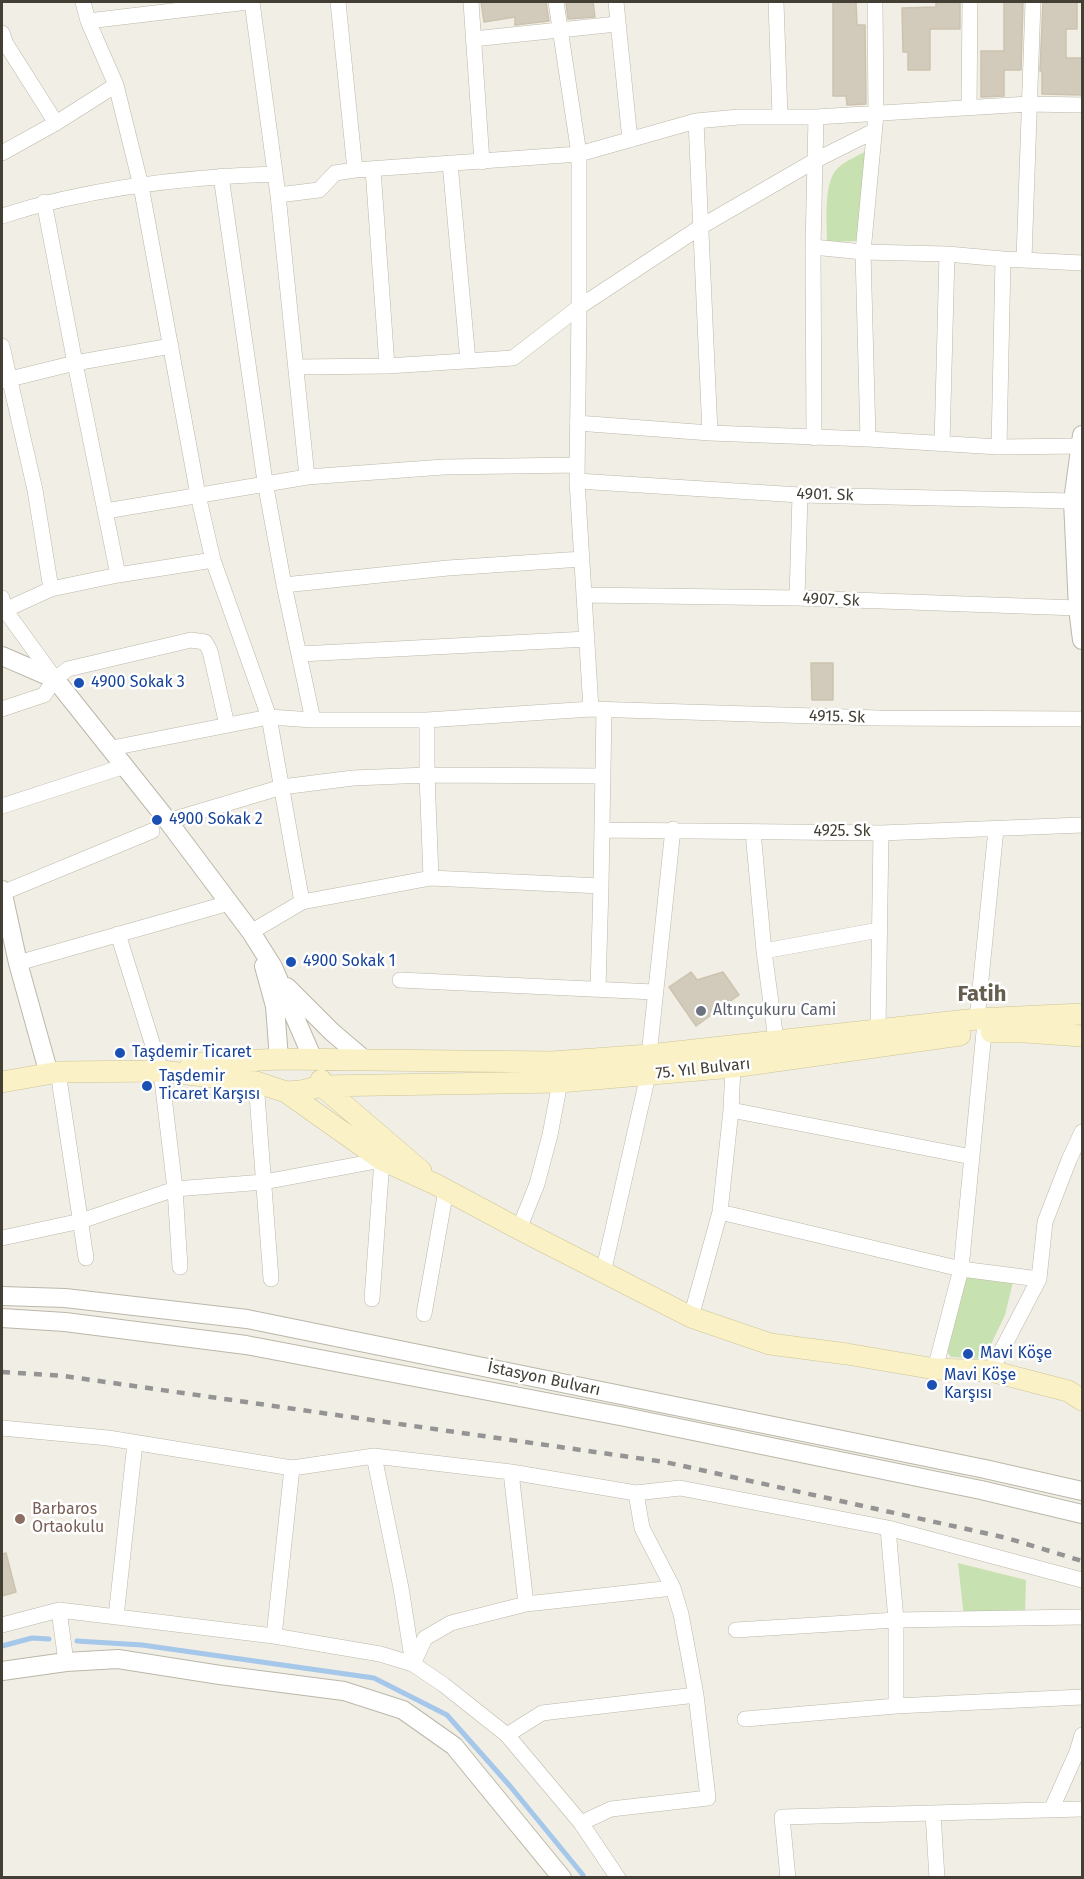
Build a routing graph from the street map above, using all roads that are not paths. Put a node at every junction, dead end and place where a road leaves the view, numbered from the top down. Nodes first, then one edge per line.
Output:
1 (83, 2) edge
2 (250, 2) edge
3 (338, 2) edge
4 (471, 2) edge
5 (556, 2) edge
6 (616, 2) edge
7 (776, 2) edge
8 (875, 2) edge
9 (969, 2) edge
10 (1033, 2) edge
11 (163, 7) edge
12 (88, 21) junction
13 (617, 24) junction
14 (559, 30) junction
15 (472, 39) junction
16 (3, 41) edge
17 (117, 85) junction
18 (1029, 104) junction
19 (1083, 105) edge
20 (969, 107) junction
21 (876, 114) junction
22 (780, 116) junction
23 (816, 117) junction
24 (696, 121) junction
25 (56, 123) junction
26 (874, 131) junction
27 (630, 140) junction
28 (2, 153) edge
29 (579, 154) junction
30 (816, 160) junction
31 (482, 162) junction
32 (450, 163) junction
33 (373, 169) junction
34 (355, 170) junction
35 (275, 174) junction
36 (221, 176) junction
37 (141, 186) junction
38 (278, 195) junction
39 (44, 202) junction
40 (2, 216) edge
41 (702, 226) junction
42 (813, 247) junction
43 (863, 252) junction
44 (947, 254) junction
45 (1024, 259) junction
46 (1003, 260) junction
47 (1083, 263) edge
48 (579, 306) junction
49 (2, 346) edge
50 (171, 346) junction
51 (468, 361) junction
52 (75, 363) junction
53 (387, 366) junction
54 (297, 367) junction
55 (5, 381) edge
56 (577, 423) junction
57 (710, 433) junction
58 (814, 438) junction
59 (868, 439) junction
60 (1082, 442) edge
61 (942, 444) junction
62 (999, 447) junction
63 (577, 465) junction
64 (307, 477) junction
65 (577, 481) junction
66 (265, 482) junction
67 (198, 495) junction
68 (800, 495) junction
69 (1072, 501) junction
70 (106, 511) junction
71 (582, 559) junction
72 (213, 560) junction
73 (118, 575) junction
74 (284, 585) junction
75 (51, 589) junction
76 (585, 595) junction
77 (797, 598) junction
78 (3, 604) edge
79 (1080, 617) edge
80 (587, 639) junction
81 (1083, 640) edge
82 (300, 654) junction
83 (2, 656) edge
84 (56, 679) junction
85 (2, 709) edge
86 (598, 710) junction
87 (269, 717) junction
88 (1083, 719) edge
89 (313, 720) junction
90 (427, 720) junction
91 (228, 725) junction
92 (112, 748) junction
93 (125, 766) junction
94 (427, 775) junction
95 (603, 776) junction
96 (282, 787) junction
97 (2, 806) edge
98 (168, 820) junction
99 (1083, 825) edge
100 (996, 829) junction
101 (602, 830) junction
102 (673, 830) junction
103 (152, 831) dead end
104 (753, 832) junction
105 (881, 832) junction
106 (431, 878) junction
107 (602, 885) junction
108 (2, 892) edge
109 (302, 902) junction
110 (229, 903) junction
111 (879, 930) junction
112 (118, 934) junction
113 (255, 939) junction
114 (7, 942) edge
115 (764, 951) junction
116 (18, 963) junction
117 (280, 980) junction
118 (400, 980) dead end
119 (598, 988) junction
120 (654, 992) junction
121 (1083, 1014) edge
122 (980, 1025) junction
123 (878, 1029) junction
124 (1083, 1036) edge
125 (777, 1040) junction
126 (279, 1059) junction
127 (313, 1059) junction
128 (366, 1061) junction
129 (648, 1065) junction
130 (733, 1067) junction
131 (161, 1071) junction
132 (53, 1073) junction
133 (2, 1082) edge
134 (256, 1082) junction
135 (560, 1082) junction
136 (322, 1086) junction
137 (286, 1092) junction
138 (731, 1110) junction
139 (1083, 1132) edge
140 (972, 1157) junction
141 (382, 1160) junction
142 (1076, 1161) edge
143 (264, 1182) junction
144 (440, 1187) junction
145 (175, 1189) junction
146 (720, 1212) junction
147 (81, 1221) junction
148 (519, 1229) junction
149 (2, 1238) edge
150 (86, 1258) dead end
151 (180, 1267) dead end
152 (961, 1269) junction
153 (603, 1273) junction
154 (271, 1279) dead end
155 (1040, 1279) junction
156 (2, 1296) edge
157 (372, 1299) dead end
158 (424, 1314) dead end
159 (691, 1317) junction
160 (2, 1318) edge
161 (935, 1369) junction
162 (991, 1371) junction
163 (1083, 1400) edge
164 (2, 1428) edge
165 (135, 1443) junction
166 (374, 1456) junction
167 (292, 1468) junction
168 (511, 1472) junction
169 (1083, 1491) edge
170 (636, 1493) junction
171 (1083, 1514) edge
172 (888, 1528) junction
173 (1083, 1580) edge
174 (672, 1588) junction
175 (526, 1604) junction
176 (59, 1610) junction
177 (116, 1617) junction
178 (1083, 1617) edge
179 (896, 1620) junction
180 (2, 1625) edge
181 (736, 1630) dead end
182 (274, 1636) junction
183 (66, 1662) junction
184 (413, 1664) junction
185 (2, 1671) edge
186 (696, 1695) junction
187 (1083, 1697) edge
188 (896, 1706) junction
189 (745, 1719) dead end
190 (507, 1735) junction
191 (1083, 1736) edge
192 (1052, 1808) junction
193 (1083, 1809) edge
194 (933, 1813) junction
195 (581, 1823) junction
196 (611, 1875) edge
197 (562, 1878) edge
198 (788, 1878) edge
199 (937, 1878) edge

1 - 12 street
2 - 11 street
2 - 35 street
3 - 34 street
4 - 15 street
5 - 14 street
6 - 13 street
7 - 22 street
8 - 21 street
9 - 20 street
10 - 18 street
11 - 12 street
12 - 17 street
13 - 14 street
13 - 27 street
14 - 15 street
14 - 29 street
15 - 31 street
16 - 25 street
17 - 25 street
17 - 37 street
18 - 19 street
18 - 20 street
18 - 45 street
20 - 21 street
21 - 23 street
21 - 26 street
22 - 23 street
22 - 24 street
23 - 30 street
24 - 27 street
24 - 41 street
25 - 28 street
26 - 30 street
26 - 43 street
27 - 29 street
29 - 31 street
29 - 48 street
30 - 41 street
30 - 42 street
31 - 32 street
32 - 33 street
32 - 51 street
33 - 34 street
33 - 53 street
34 - 38 street
35 - 36 street
35 - 38 street
36 - 37 street
36 - 66 street
37 - 39 street
37 - 50 street
38 - 54 street
39 - 40 street
39 - 52 street
41 - 48 street
41 - 57 street
42 - 43 street
42 - 58 street
43 - 44 street
43 - 59 street
44 - 46 street
44 - 61 street
45 - 46 street
45 - 47 street
46 - 62 street
48 - 51 street
48 - 56 street
49 - 55 street
50 - 52 street
50 - 67 street
51 - 53 street
52 - 55 street
52 - 70 street
53 - 54 street
54 - 64 street
55 - 75 street
56 - 57 street
56 - 63 street
57 - 58 street
58 - 59 street
59 - 61 street
60 - 62 street
60 - 69 street
61 - 62 street
63 - 64 street
63 - 65 street
64 - 66 street
65 - 68 street, 4901. Sk
65 - 71 street
66 - 67 street
66 - 74 street
67 - 70 street
67 - 72 street
68 - 69 street, 4901. Sk
68 - 77 street
69 - 79 street
70 - 73 street
71 - 74 street
71 - 76 street
72 - 73 street
72 - 87 street
73 - 75 street
74 - 82 street
75 - 78 street
76 - 77 street, 4907. Sk
76 - 80 street
77 - 79 street, 4907. Sk
78 - 84 street
79 - 81 street
80 - 82 street
80 - 86 street
82 - 89 street
83 - 84 street
84 - 85 street
84 - 91 street
84 - 92 street
86 - 88 street, 4915. Sk
86 - 90 street, 4915. Sk
86 - 95 street
87 - 89 street, 4915. Sk
87 - 91 street, 4915. Sk
87 - 96 street
89 - 90 street, 4915. Sk
90 - 94 street
91 - 92 street, 4915. Sk
92 - 93 street
93 - 97 street
93 - 98 street
94 - 95 street
94 - 96 street
94 - 106 street
95 - 101 street
96 - 98 street
96 - 109 street
98 - 110 street
99 - 100 street, 4925. Sk
100 - 105 street, 4925. Sk
100 - 122 street
101 - 102 street, 4925. Sk
101 - 107 street
102 - 104 street, 4925. Sk
102 - 120 street
103 - 108 street
104 - 105 street, 4925. Sk
104 - 115 street
105 - 111 street
106 - 107 street
106 - 109 street
107 - 119 street
108 - 114 street
109 - 113 street
110 - 112 street
110 - 113 street
111 - 115 street
111 - 123 street
112 - 116 street
112 - 131 street
113 - 117 street
113 - 126 street
114 - 116 street
115 - 125 street
116 - 132 street
117 - 127 street
117 - 128 street
118 - 119 street
119 - 120 street
120 - 129 street
121 - 122 main road, 75. Yıl Bulvarı
122 - 123 main road, 75. Yıl Bulvarı
122 - 124 main road, 75. Yıl Bulvarı
122 - 130 main road, 75. Yıl Bulvarı
122 - 140 street
123 - 125 main road, 75. Yıl Bulvarı
125 - 129 main road, 75. Yıl Bulvarı
126 - 127 main road
126 - 131 main road
126 - 137 main road
127 - 128 main road
127 - 136 main road
128 - 129 main road
129 - 130 main road, 75. Yıl Bulvarı
129 - 135 main road, 75. Yıl Bulvarı
129 - 153 street
130 - 138 street
131 - 132 main road
131 - 134 main road
131 - 145 street
132 - 133 main road
132 - 147 street
134 - 137 main road
134 - 143 street
135 - 136 main road, 75. Yıl Bulvarı
135 - 148 street
136 - 137 main road, 75. Yıl Bulvarı
136 - 144 main road
137 - 141 main road
138 - 140 street
138 - 146 street
139 - 142 street
140 - 152 street
141 - 143 street
141 - 144 main road
141 - 157 street
142 - 155 street
143 - 145 street
143 - 154 street
144 - 148 main road
144 - 158 street
145 - 147 street
145 - 151 street
146 - 152 street
146 - 159 street
147 - 149 street
147 - 150 street
148 - 153 main road
152 - 155 street
152 - 161 street
153 - 159 main road
155 - 162 street
156 - 169 street, İstasyon Bulvarı
159 - 161 main road
160 - 171 street, İstasyon Bulvarı
161 - 162 main road
162 - 163 main road
164 - 165 street
165 - 167 street
165 - 177 street
166 - 167 street
166 - 168 street
166 - 184 street
167 - 182 street
168 - 170 street
168 - 175 street
170 - 172 street
170 - 174 street
172 - 173 street
172 - 179 street
174 - 175 street
174 - 186 street
175 - 184 street
176 - 177 street
176 - 180 street
176 - 183 street
177 - 182 street
178 - 179 street
179 - 181 street
179 - 188 street
182 - 184 street
183 - 185 street
183 - 197 street
184 - 190 street
186 - 190 street
186 - 195 street
187 - 188 street
188 - 189 street
190 - 195 street
191 - 192 street
192 - 193 street
192 - 194 street
194 - 198 street
194 - 199 street
195 - 196 street

